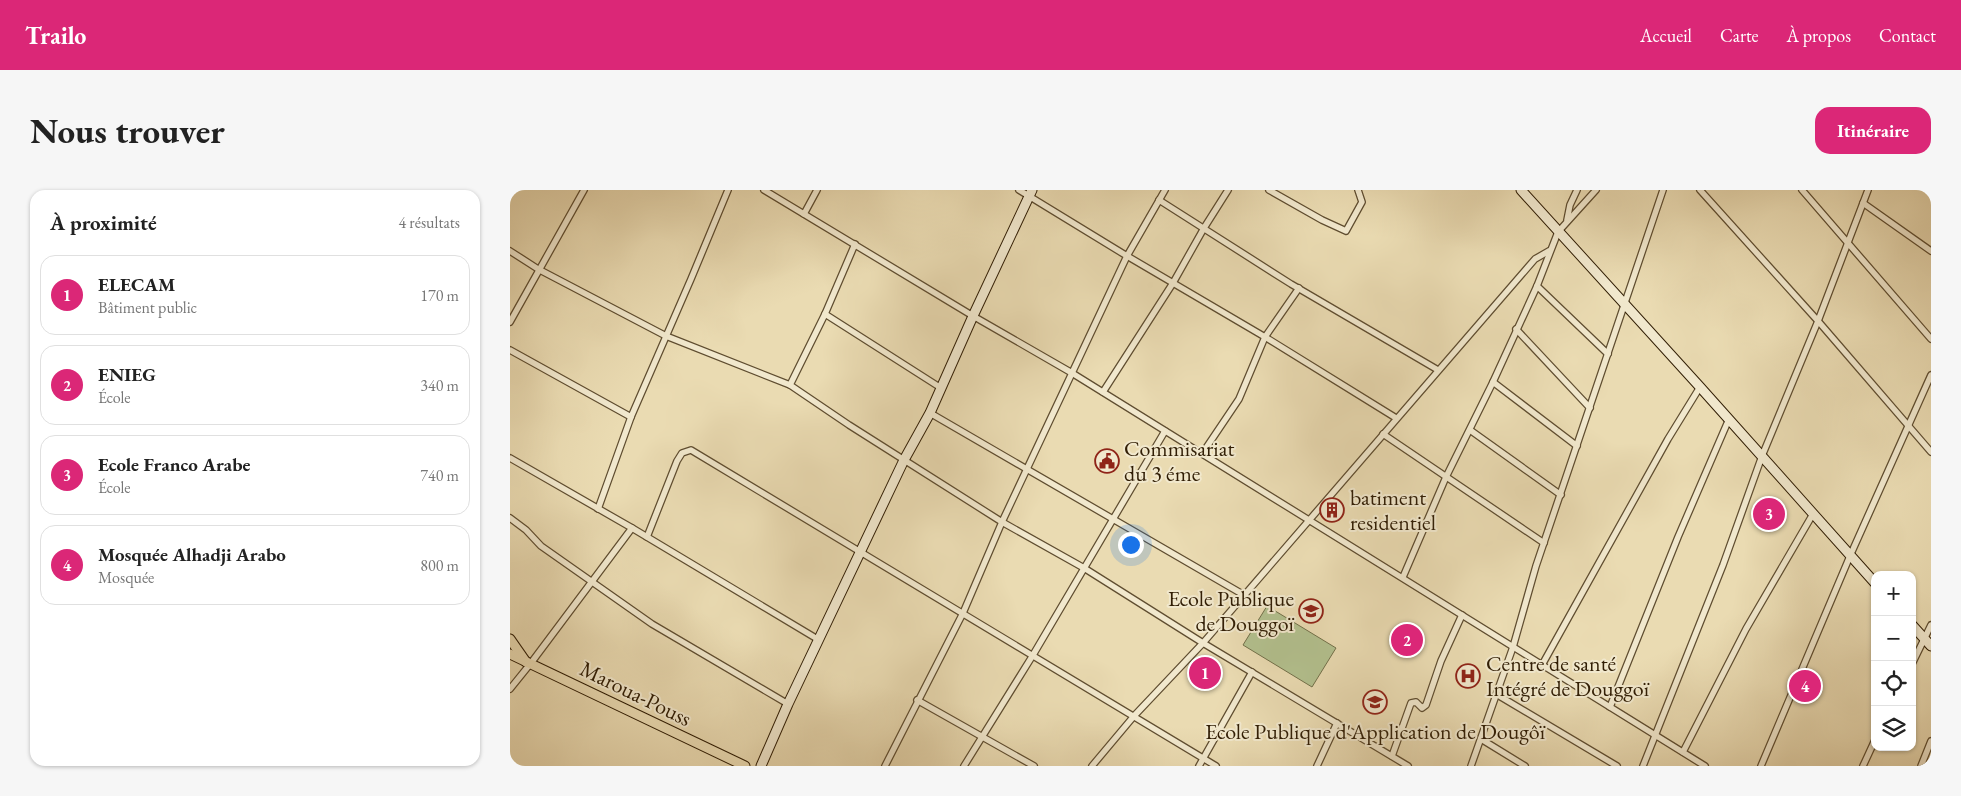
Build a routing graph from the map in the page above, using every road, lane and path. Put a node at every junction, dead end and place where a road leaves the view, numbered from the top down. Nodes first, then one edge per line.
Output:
1 (584, 190) edge
2 (728, 190) edge
3 (764, 190) edge
4 (817, 190) edge
5 (1020, 190) edge
6 (1165, 190) edge
7 (1228, 190) edge
8 (1268, 190) edge
9 (1358, 190) edge
10 (1521, 190) edge
11 (1577, 190) edge
12 (1596, 190) edge
13 (1663, 190) edge
14 (1700, 190) edge
15 (1802, 190) edge
16 (1868, 190) edge
17 (1031, 193) edge
18 (1159, 200) junction
19 (1863, 203) junction
20 (804, 214) junction
21 (1567, 222) junction
22 (1204, 228) junction
23 (1558, 232) junction
24 (1847, 242) junction
25 (854, 244) junction
26 (510, 251) edge
27 (1549, 251) junction
28 (1931, 251) edge
29 (1126, 256) junction
30 (538, 269) junction
31 (1173, 283) junction
32 (1537, 286) junction
33 (1299, 288) junction
34 (1623, 304) junction
35 (825, 314) junction
36 (973, 316) junction
37 (1818, 321) junction
38 (510, 322) edge
39 (1516, 329) junction
40 (666, 336) junction
41 (1265, 337) junction
42 (1931, 339) edge
43 (510, 350) edge
44 (1608, 354) junction
45 (1438, 370) junction
46 (1072, 373) junction
47 (1931, 375) edge
48 (1493, 382) junction
49 (790, 385) junction
50 (941, 388) junction
51 (1700, 388) junction
52 (1102, 392) junction
53 (1590, 408) junction
54 (930, 412) junction
55 (631, 417) junction
56 (1396, 418) junction
57 (1728, 419) junction
58 (1909, 426) junction
59 (1470, 430) junction
60 (1165, 431) junction
61 (1384, 434) junction
62 (1577, 446) junction
63 (1931, 452) edge
64 (1202, 454) junction
65 (1762, 456) junction
66 (510, 458) edge
67 (904, 460) junction
68 (1027, 468) junction
69 (1446, 477) junction
70 (1561, 495) junction
71 (598, 509) junction
72 (1814, 514) junction
73 (510, 518) edge
74 (1113, 519) junction
75 (1309, 520) junction
76 (1002, 522) junction
77 (632, 528) junction
78 (647, 537) junction
79 (1544, 543) junction
80 (861, 553) junction
81 (1850, 556) junction
82 (1084, 568) junction
83 (1403, 577) junction
84 (1871, 579) edge
85 (593, 581) junction
86 (1244, 595) junction
87 (963, 612) junction
88 (1462, 615) junction
89 (1931, 625) edge
90 (1916, 630) edge
91 (510, 639) edge
92 (1924, 639) junction
93 (819, 640) junction
94 (1203, 643) junction
95 (1931, 646) edge
96 (1513, 647) junction
97 (510, 654) edge
98 (1033, 655) junction
99 (1913, 661) edge
100 (529, 663) junction
101 (1542, 665) junction
102 (1252, 672) junction
103 (510, 688) edge
104 (1496, 694) junction
105 (917, 700) junction
106 (788, 704) junction
107 (1610, 707) junction
108 (1134, 716) junction
109 (1337, 723) junction
110 (983, 736) junction
111 (1655, 736) junction
112 (1481, 739) junction
113 (1931, 741) edge
114 (1871, 749) edge
115 (1683, 752) junction
116 (1392, 756) junction
117 (1203, 758) junction
118 (744, 766) edge
119 (761, 766) edge
120 (885, 766) edge
121 (964, 766) edge
122 (1034, 766) edge
123 (1092, 766) edge
124 (1200, 766) edge
125 (1216, 766) edge
126 (1317, 766) edge
127 (1408, 766) edge
128 (1471, 766) edge
129 (1525, 766) edge
130 (1617, 766) edge
131 (1643, 766) edge
132 (1705, 766) edge
133 (1761, 766) edge
134 (1863, 766) edge
135 (1921, 766) edge

1 - 30 street
2 - 40 street
3 - 20 street
4 - 20 street
5 - 17 street
6 - 18 street
7 - 22 street
8 - 9 street
10 - 23 street
11 - 21 street
12 - 21 street
13 - 34 street
14 - 37 street
15 - 24 street
16 - 19 street
17 - 29 street
17 - 36 street
18 - 22 street
18 - 29 street
19 - 24 street
19 - 28 street
20 - 25 street
21 - 23 street
22 - 31 street
22 - 33 street
23 - 27 street
23 - 34 street
24 - 37 street
24 - 42 street
25 - 35 street
25 - 36 street
26 - 30 street
27 - 32 street
27 - 45 street
29 - 31 street
29 - 46 street
30 - 38 street
30 - 40 street
31 - 41 street
31 - 52 street
32 - 39 street
32 - 44 street
33 - 41 street
33 - 45 street
34 - 44 street
34 - 51 street
35 - 49 street
35 - 50 street
36 - 46 street
36 - 50 street
37 - 58 street
37 - 65 street
39 - 48 street
39 - 53 street
40 - 49 street
40 - 55 street
41 - 56 street
41 - 64 street
43 - 55 street
44 - 53 street
45 - 56 street
46 - 52 street
46 - 68 street
47 - 58 street
48 - 59 street
48 - 62 street
49 - 67 street
50 - 54 street
51 - 57 street
51 - 101 street
52 - 60 street
53 - 62 street
54 - 67 street
54 - 68 street
55 - 71 street
56 - 61 street
57 - 65 street
57 - 107 street
58 - 63 street
58 - 81 street
59 - 69 street
59 - 70 street
60 - 64 street
60 - 74 street
61 - 69 street
61 - 75 street
62 - 70 street
64 - 75 street
65 - 72 street
65 - 111 street
66 - 71 street
67 - 76 street
67 - 80 street
68 - 74 street
68 - 76 street
69 - 79 street
69 - 83 street
70 - 79 street
71 - 77 street
72 - 81 street
72 - 115 street
73 - 85 street
74 - 82 street
74 - 86 street
75 - 83 street
75 - 86 street
76 - 82 street
76 - 87 street
77 - 78 street
77 - 85 street
78 - 80 street
78 - 93 street
79 - 96 street
80 - 87 street
80 - 93 street
81 - 84 street
81 - 133 street
82 - 94 street
82 - 98 street
83 - 88 street
85 - 100 street
85 - 106 street
86 - 94 street
87 - 98 street
87 - 105 street
88 - 96 street
88 - 116 street
89 - 92 street
90 - 92 street
91 - 100 main road
92 - 95 street
92 - 99 street
93 - 106 street
94 - 102 street
94 - 108 street
96 - 101 street
96 - 104 street
97 - 100 main road, Maroua-Pouss
98 - 108 street
98 - 110 street
100 - 103 street
100 - 118 main road, Maroua-Pouss
101 - 107 street
102 - 109 street
102 - 117 street
104 - 112 street
104 - 130 street
105 - 110 street
105 - 120 street
106 - 119 street
107 - 111 street
108 - 117 street
108 - 123 street
109 - 116 street
109 - 126 street
110 - 121 street
110 - 122 street
111 - 115 street
111 - 131 street
112 - 128 street
112 - 129 street
113 - 135 street
114 - 134 street
115 - 132 street
116 - 127 street
117 - 124 street
117 - 125 street

